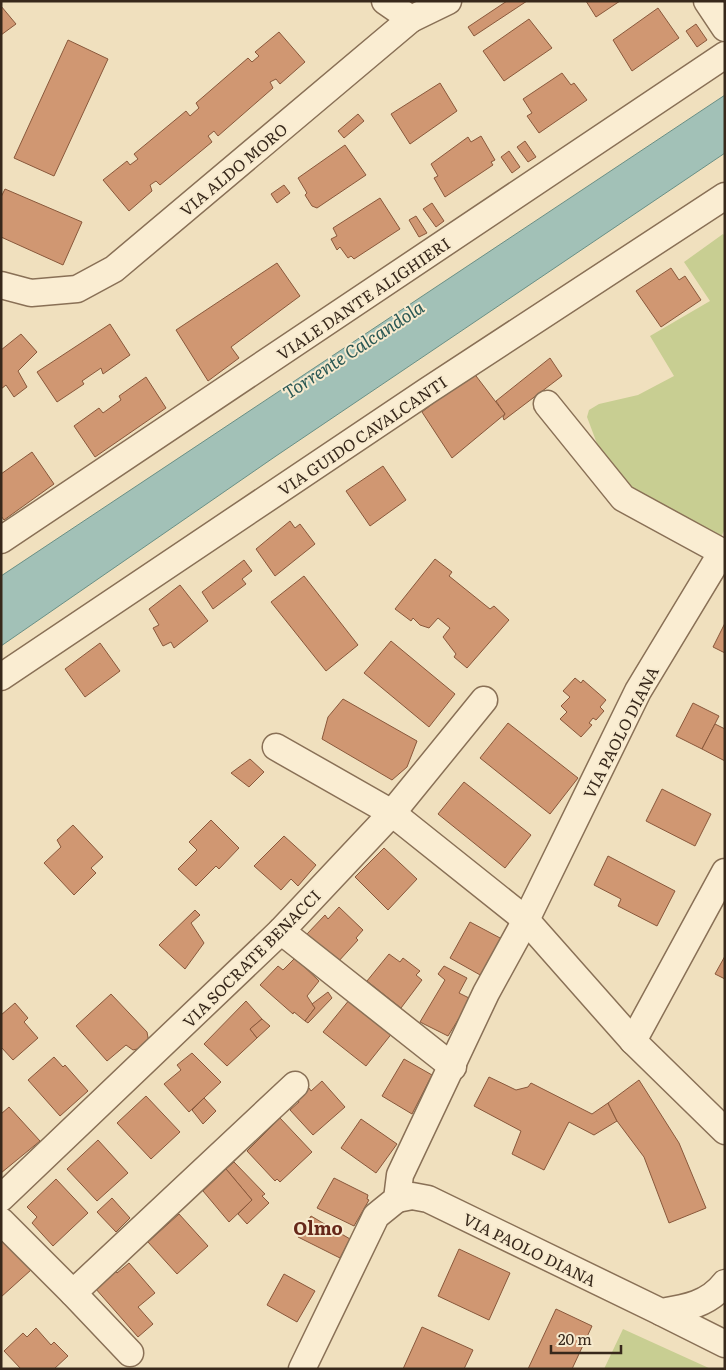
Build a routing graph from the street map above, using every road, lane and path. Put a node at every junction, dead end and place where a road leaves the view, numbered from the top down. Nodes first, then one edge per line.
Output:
1 (385, 1) edge
2 (448, 1) edge
3 (706, 1) edge
4 (411, 19) junction
5 (725, 28) edge
6 (725, 55) edge
7 (725, 196) edge
8 (1, 286) edge
9 (547, 404) dead end
10 (1, 540) edge
11 (723, 553) edge
12 (1, 677) edge
13 (484, 700) dead end
14 (276, 747) dead end
15 (392, 813) junction
16 (722, 885) edge
17 (526, 920) junction
18 (281, 931) junction
19 (633, 1041) junction
20 (453, 1067) junction
21 (295, 1085) dead end
22 (725, 1131) edge
23 (1, 1198) edge
24 (397, 1199) junction
25 (1, 1221) edge
26 (725, 1282) edge
27 (73, 1293) junction
28 (661, 1312) junction
29 (725, 1344) edge
30 (130, 1353) dead end
31 (302, 1369) edge

1 - 4 street
2 - 4 street, VIA ALDO MORO
3 - 5 street
4 - 8 street, VIA ALDO MORO
6 - 10 street, VIALE DANTE ALIGHIERI
7 - 12 street, VIA GUIDO CAVALCANTI
9 - 11 street
11 - 17 street, VIA PAOLO DIANA
13 - 15 street, VIA SOCRATE BENACCI
14 - 15 street
15 - 17 street
15 - 18 street, VIA SOCRATE BENACCI
16 - 19 street
17 - 19 street
17 - 20 street, VIA PAOLO DIANA
18 - 20 street
18 - 23 street, VIA SOCRATE BENACCI
19 - 22 street
20 - 24 street, VIA PAOLO DIANA
21 - 27 street
24 - 28 street, VIA PAOLO DIANA
24 - 31 street
25 - 27 street
26 - 28 street
27 - 30 street
28 - 29 street, VIA PAOLO DIANA

